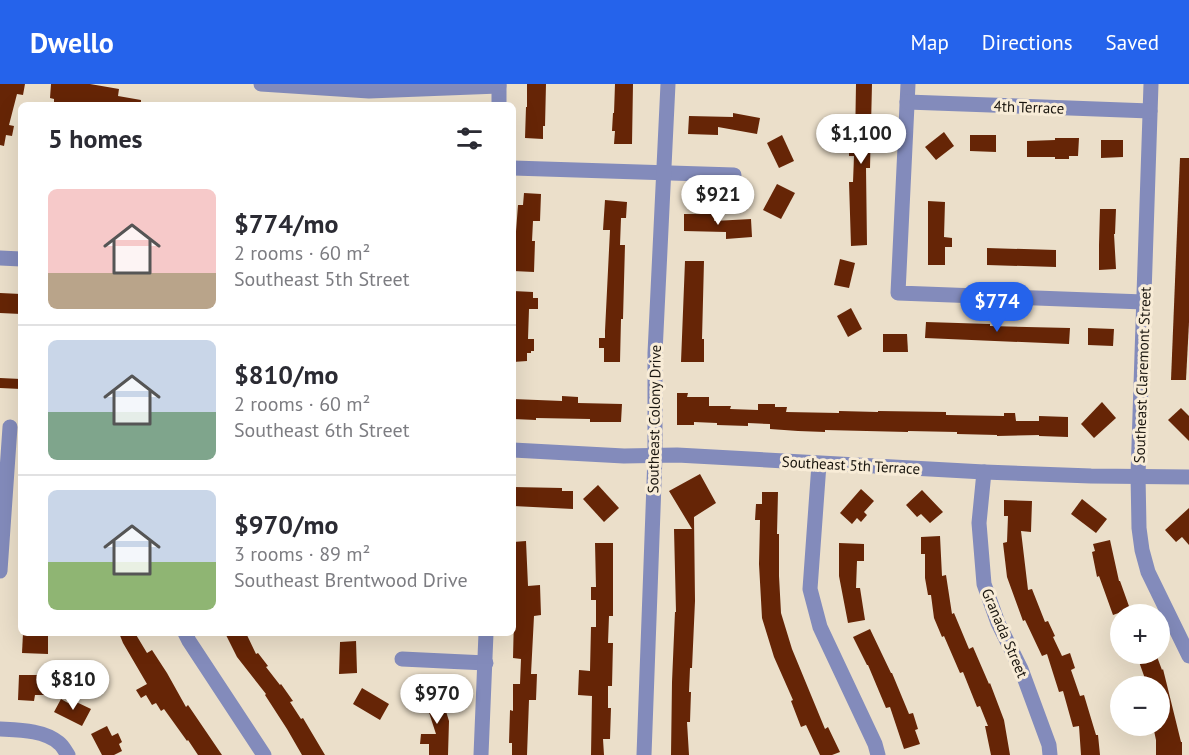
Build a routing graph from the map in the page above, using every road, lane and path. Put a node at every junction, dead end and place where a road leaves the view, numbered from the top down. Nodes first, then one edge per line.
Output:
1 (261, 84) edge
2 (668, 84) edge
3 (908, 84) edge
4 (1151, 84) edge
5 (499, 85) edge
6 (499, 102) edge
7 (907, 102) junction
8 (1150, 111) junction
9 (516, 168) edge
10 (664, 173) junction
11 (734, 175) dead end
12 (0, 258) edge
13 (18, 259) edge
14 (1144, 302) junction
15 (10, 427) edge
16 (516, 450) edge
17 (655, 456) junction
18 (819, 464) junction
19 (984, 472) junction
20 (1138, 475) junction
21 (1189, 477) edge
22 (0, 571) edge
23 (186, 636) edge
24 (486, 636) edge
25 (1189, 656) edge
26 (402, 660) dead end
27 (486, 663) junction
28 (0, 729) edge
29 (68, 755) edge
30 (264, 755) edge
31 (482, 755) edge
32 (644, 755) edge
33 (878, 755) edge
34 (1050, 755) edge

1 - 5 street
2 - 10 street, Southeast Colony Drive
3 - 7 street
4 - 8 street, Southeast Claremont Street
5 - 6 street
7 - 8 street, 4th Terrace
7 - 14 street
8 - 14 street, Southeast Claremont Street
9 - 10 street
10 - 11 street
10 - 17 street, Southeast Colony Drive
12 - 13 street
14 - 20 street, Southeast Claremont Street
15 - 22 street
16 - 17 street, Southeast 5th Terrace
17 - 18 street, Southeast 5th Terrace
17 - 32 street, Southeast Colony Drive
18 - 19 street, Southeast 5th Terrace
18 - 33 street
19 - 20 street, Southeast 5th Terrace
19 - 34 street, Granada Street
20 - 21 street, Southeast 5th Terrace
20 - 25 street, Southeast Claremont Street
23 - 30 street
24 - 27 street
26 - 27 street
27 - 31 street
28 - 29 street

